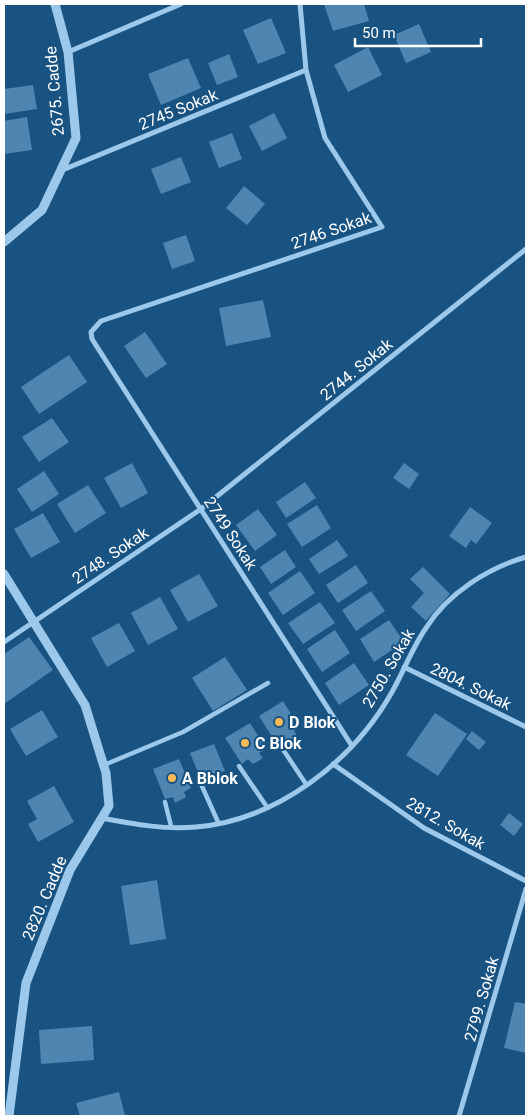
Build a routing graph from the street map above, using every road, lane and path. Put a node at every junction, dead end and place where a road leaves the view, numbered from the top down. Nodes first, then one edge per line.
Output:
1 (55, 4) edge
2 (181, 4) edge
3 (300, 4) edge
4 (68, 52) junction
5 (306, 70) junction
6 (60, 172) junction
7 (4, 242) edge
8 (526, 249) edge
9 (91, 332) joint
10 (201, 508) junction
11 (526, 557) edge
12 (4, 574) edge
13 (34, 622) junction
14 (4, 642) edge
15 (404, 667) junction
16 (268, 683) dead end
17 (526, 727) edge
18 (280, 745) dead end
19 (352, 746) junction
20 (333, 764) junction
21 (104, 765) junction
22 (239, 766) dead end
23 (201, 784) dead end
24 (306, 784) junction
25 (165, 802) dead end
26 (266, 807) junction
27 (102, 818) junction
28 (218, 822) junction
29 (171, 826) junction
30 (526, 881) edge
31 (526, 889) edge
32 (9, 1116) edge
33 (459, 1116) edge

1 - 4 street, 2675. Cadde
2 - 4 street
3 - 5 street, 2746 Sokak
4 - 6 street, 2675. Cadde
5 - 6 street, 2745 Sokak
5 - 9 street, 2746 Sokak
6 - 7 street, 2675. Cadde
8 - 10 street, 2744. Sokak
9 - 10 street, 2749 Sokak
10 - 13 street, 2748. Sokak
10 - 19 street, 2749 Sokak
11 - 15 street, 2750. Sokak
12 - 13 street, 2820. Cadde
13 - 14 street, 2748. Sokak
13 - 21 street, 2820. Cadde
15 - 17 street, 2804. Sokak
15 - 19 street, 2750. Sokak
16 - 21 street
18 - 24 street
19 - 20 street, 2750. Sokak
20 - 24 street, 2750. Sokak
20 - 30 street, 2812. Sokak
21 - 27 street, 2820. Cadde
22 - 26 street
23 - 28 street
24 - 26 street, 2750. Sokak
25 - 29 street
26 - 28 street, 2750. Sokak
27 - 29 street, 2750. Sokak
27 - 32 street, 2820. Cadde
28 - 29 street, 2750. Sokak
31 - 33 street, 2799. Sokak

